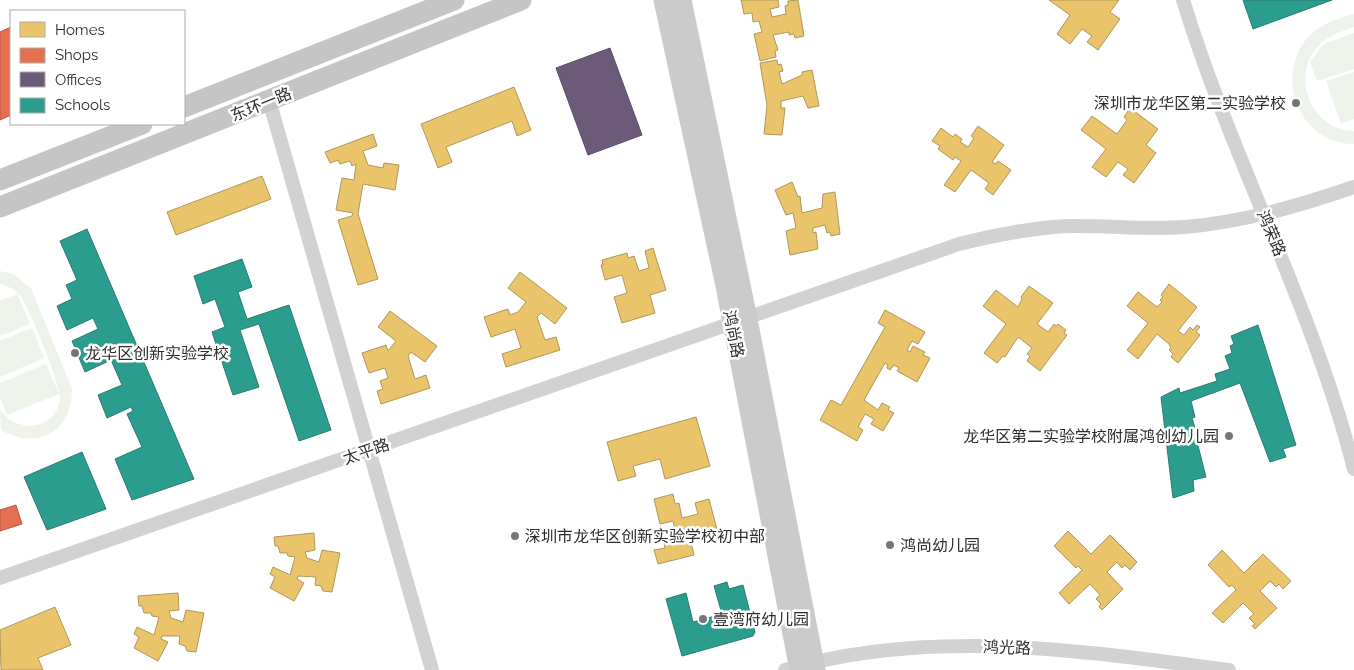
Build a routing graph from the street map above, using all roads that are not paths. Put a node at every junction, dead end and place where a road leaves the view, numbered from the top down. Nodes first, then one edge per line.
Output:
1 (454, 0) edge
2 (521, 0) edge
3 (663, 0) edge
4 (682, 0) edge
5 (1183, 0) edge
6 (269, 100) junction
7 (185, 107) edge
8 (139, 125) edge
9 (0, 180) edge
10 (1354, 187) edge
11 (0, 207) edge
12 (1264, 215) junction
13 (740, 322) junction
14 (369, 450) junction
15 (1354, 469) edge
16 (0, 578) edge
17 (802, 668) edge
18 (432, 670) edge
19 (1229, 670) edge

1 - 7 main road, 东环一路
2 - 6 main road, 东环一路
3 - 13 street, 鸿尚路
4 - 13 street, 鸿尚路
5 - 12 street, 鸿荣路
6 - 11 main road, 东环一路
6 - 14 street
8 - 9 main road
10 - 12 street, 太平路
12 - 13 street, 太平路
12 - 15 street, 鸿荣路
13 - 14 street, 太平路
13 - 17 street, 鸿尚路
14 - 16 street, 太平路
14 - 18 street
17 - 19 street, 鸿光路

